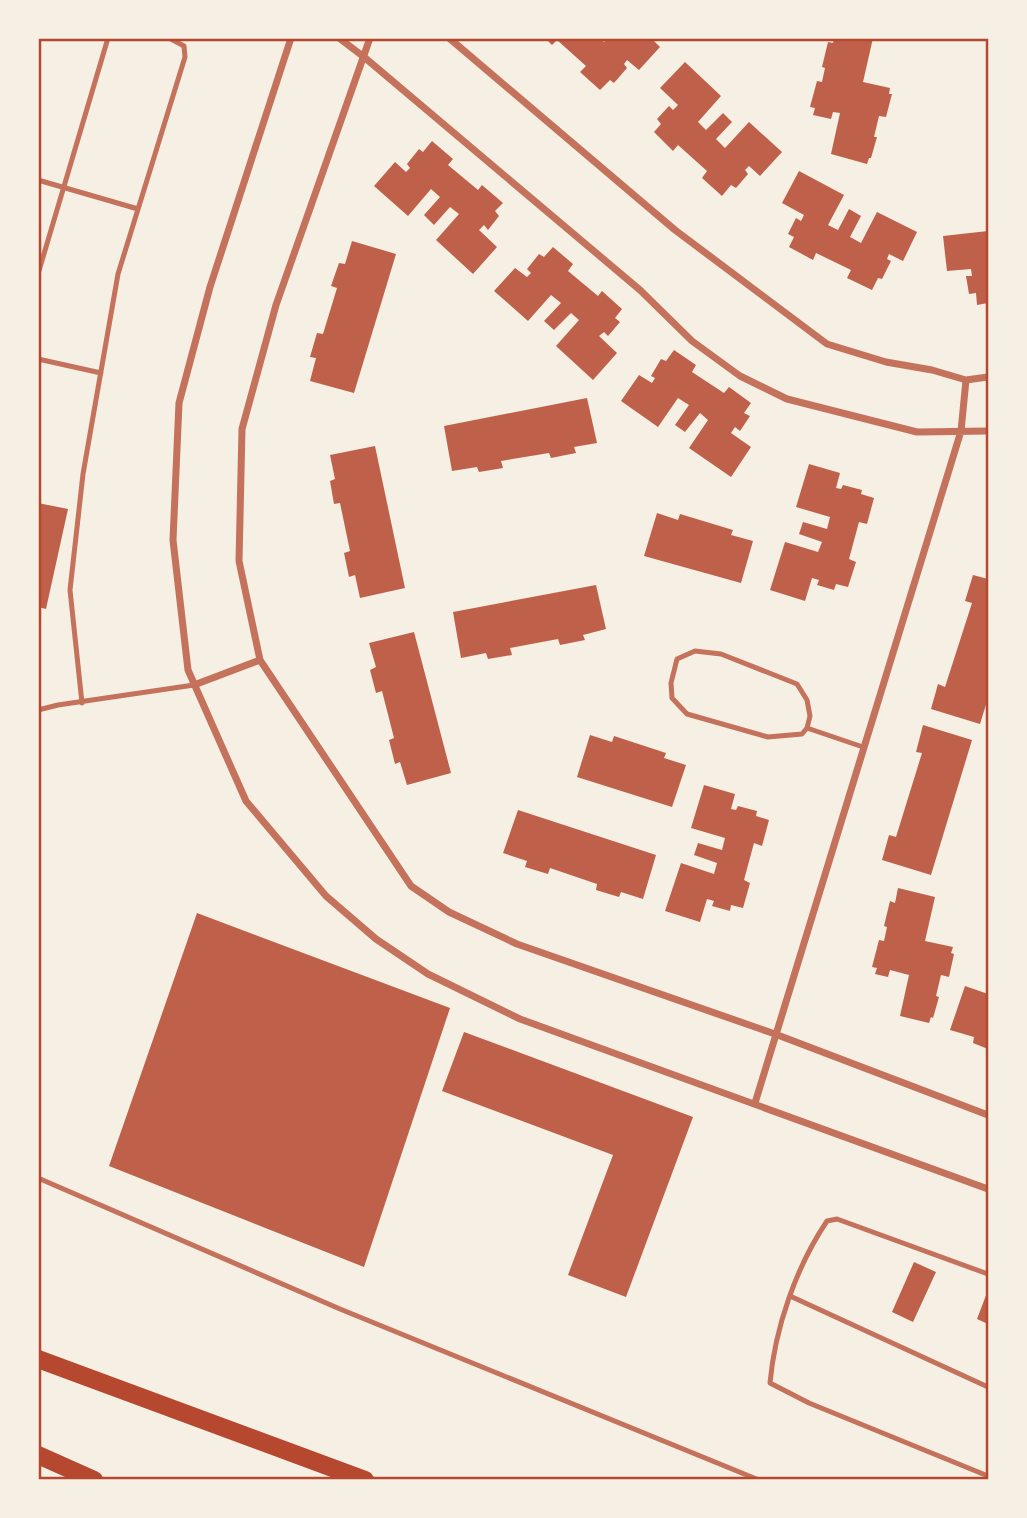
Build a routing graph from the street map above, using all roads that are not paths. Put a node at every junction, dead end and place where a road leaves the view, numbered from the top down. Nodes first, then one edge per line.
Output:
1 (108, 38) edge
2 (169, 38) edge
3 (291, 38) edge
4 (339, 38) edge
5 (370, 38) edge
6 (449, 38) edge
7 (364, 57) junction
8 (38, 180) edge
9 (64, 187) junction
10 (138, 209) junction
11 (38, 274) edge
12 (38, 359) edge
13 (101, 373) junction
14 (989, 377) edge
15 (966, 380) junction
16 (961, 431) junction
17 (989, 431) edge
18 (260, 660) junction
19 (194, 685) junction
20 (82, 703) junction
21 (38, 710) edge
22 (807, 728) junction
23 (863, 747) junction
24 (775, 1034) junction
25 (755, 1103) junction
26 (989, 1115) edge
27 (38, 1178) edge
28 (989, 1189) edge
29 (989, 1275) edge
30 (790, 1296) junction
31 (38, 1359) edge
32 (989, 1387) edge
33 (38, 1455) edge
34 (989, 1476) edge
35 (94, 1479) edge
36 (365, 1479) edge
37 (759, 1479) edge

1 - 9 lane
2 - 10 lane
3 - 19 street
4 - 7 street
5 - 7 street
6 - 15 street
7 - 16 street
7 - 18 street
8 - 9 lane
9 - 10 lane
9 - 11 lane
10 - 13 lane
12 - 13 lane
13 - 20 lane
14 - 15 street
15 - 16 street
16 - 17 street
16 - 23 street
18 - 19 street
18 - 24 street
19 - 20 lane
19 - 25 street
20 - 21 lane
22 - 22 lane
22 - 23 lane
23 - 24 street
24 - 25 street
24 - 26 street
25 - 28 street
27 - 37 lane
29 - 30 lane
30 - 32 lane
30 - 34 lane
31 - 36 main road
33 - 35 main road

